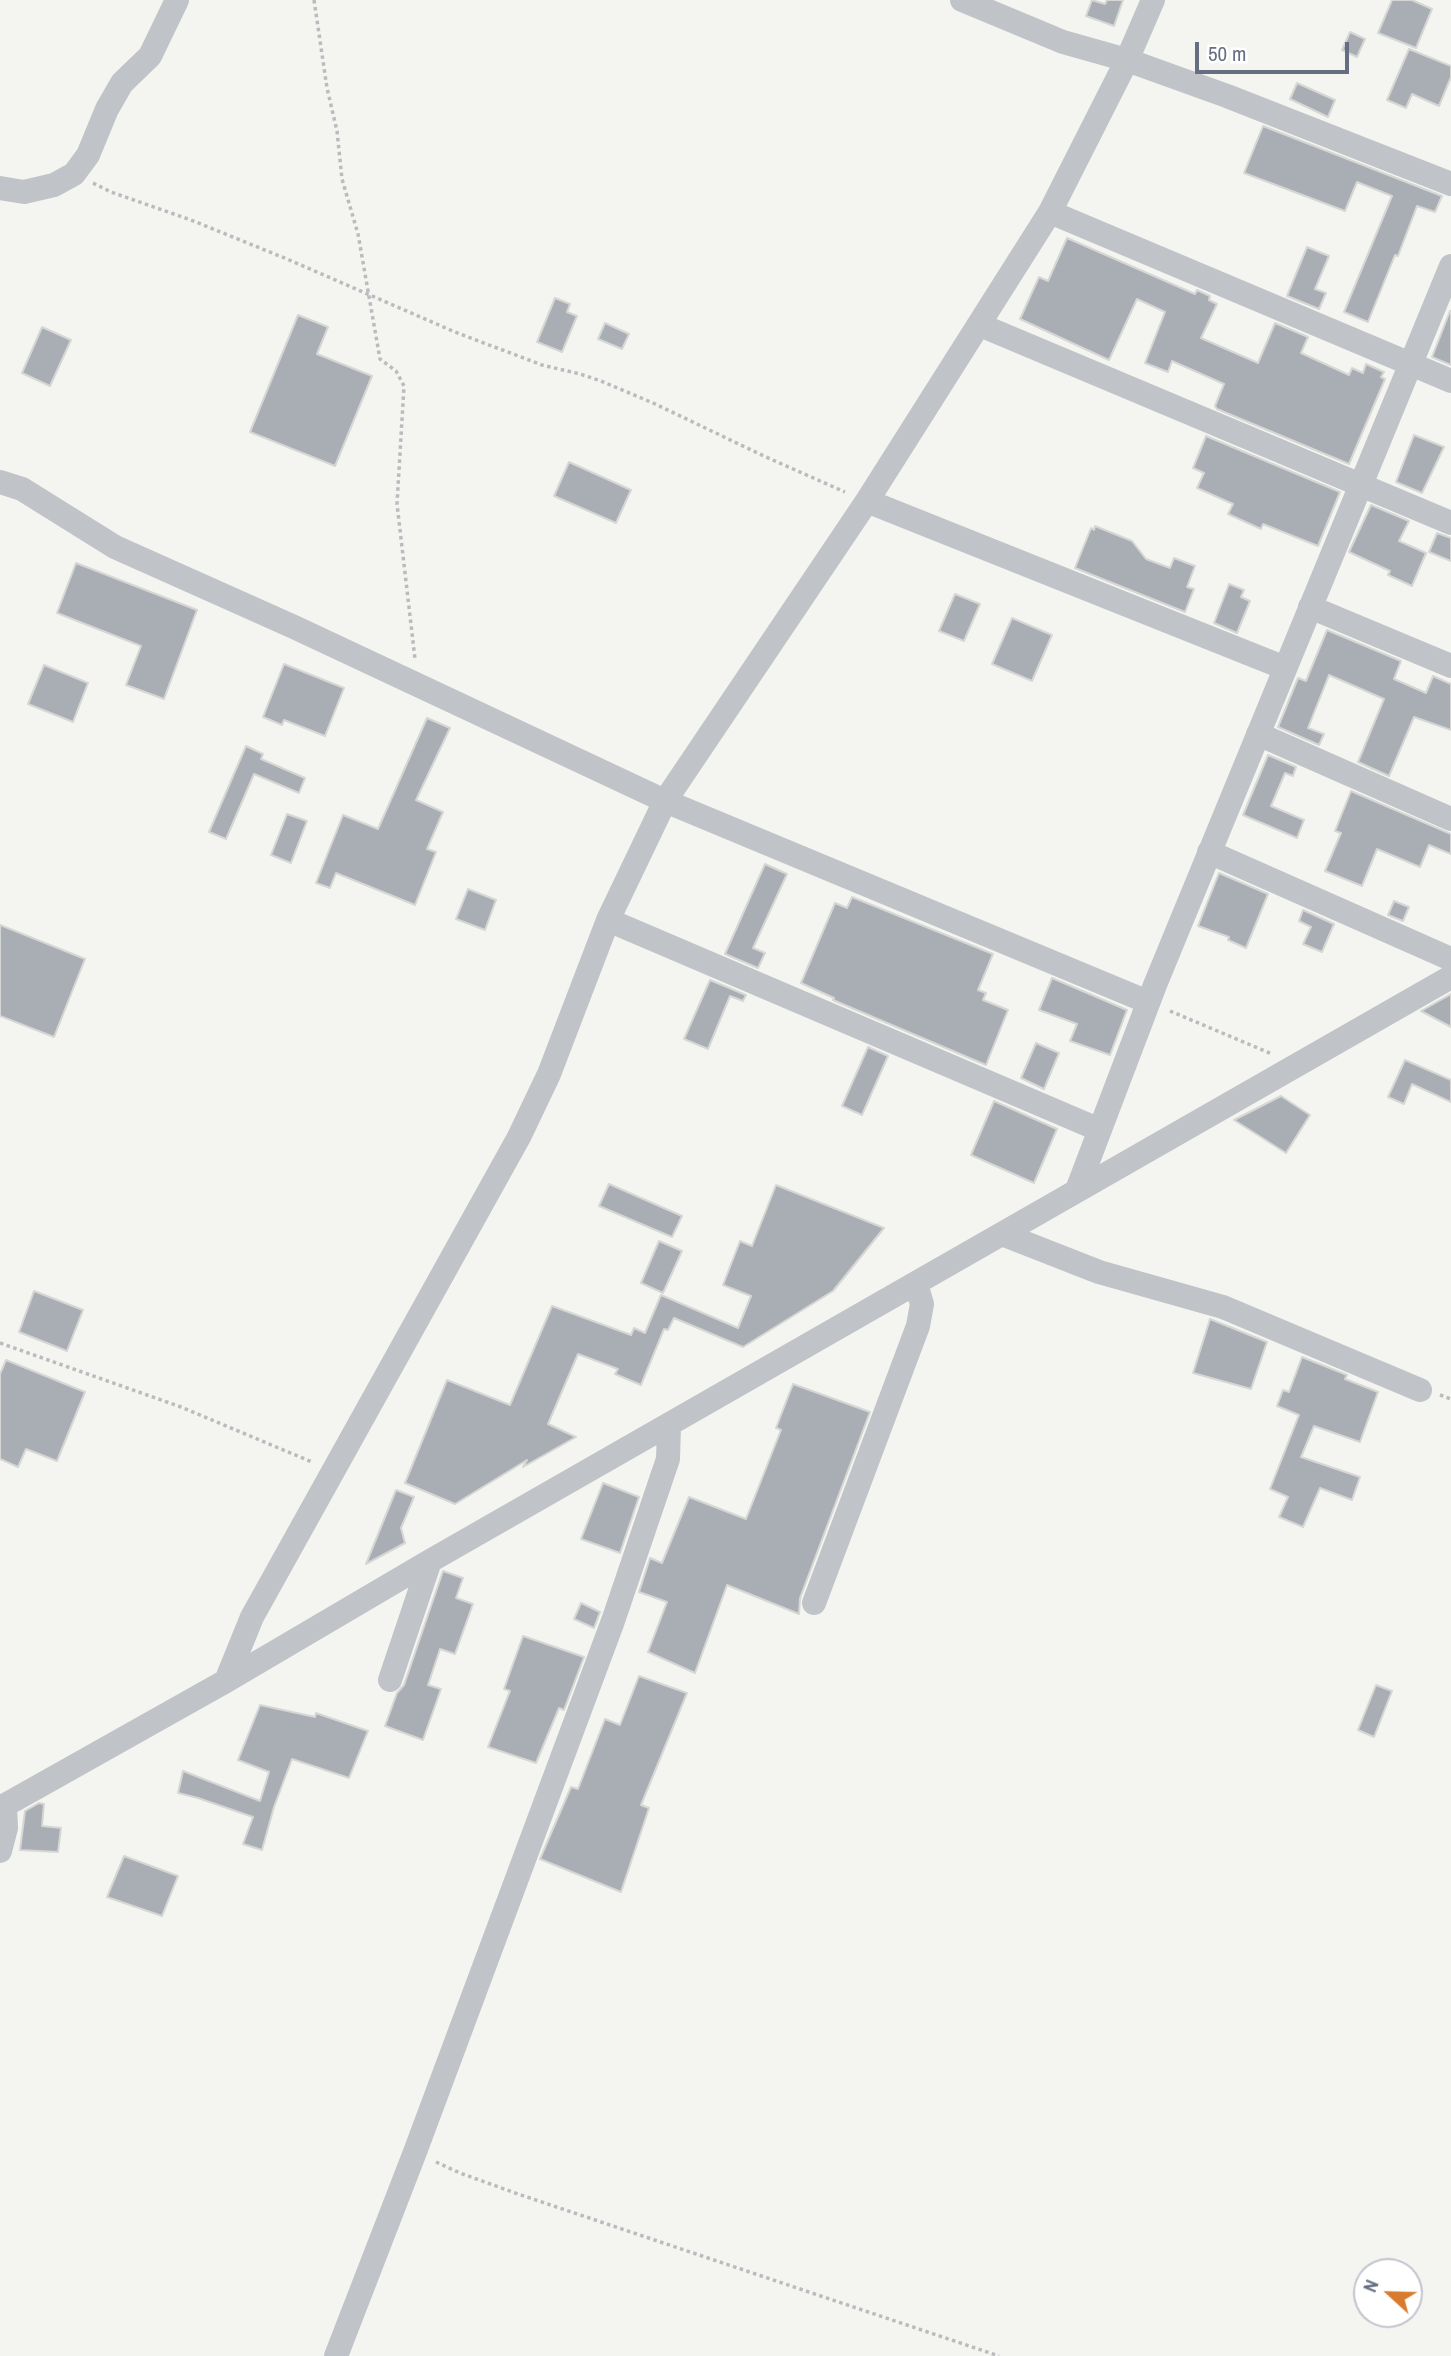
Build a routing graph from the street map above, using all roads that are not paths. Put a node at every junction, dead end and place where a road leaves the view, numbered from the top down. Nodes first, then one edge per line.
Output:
1 (177, 0) edge
2 (962, 0) edge
3 (1153, 0) edge
4 (1127, 60) junction
5 (1451, 184) edge
6 (0, 188) edge
7 (1050, 212) junction
8 (1451, 266) edge
9 (980, 325) junction
10 (1410, 364) junction
11 (1451, 381) edge
12 (0, 482) edge
13 (1361, 484) junction
14 (867, 501) junction
15 (1451, 523) edge
16 (1310, 607) junction
17 (1451, 666) edge
18 (1285, 668) junction
19 (1258, 734) junction
20 (665, 801) junction
21 (1451, 819) edge
22 (1209, 852) junction
23 (608, 920) junction
24 (1451, 959) edge
25 (1451, 977) edge
26 (1148, 1002) junction
27 (1100, 1130) junction
28 (1077, 1190) junction
29 (1002, 1234) junction
30 (916, 1284) junction
31 (1420, 1390) dead end
32 (670, 1426) junction
33 (430, 1561) junction
34 (814, 1603) dead end
35 (390, 1680) dead end
36 (226, 1681) junction
37 (3, 1806) edge
38 (0, 1851) edge
39 (336, 2356) edge

1 - 6 street
2 - 4 street
3 - 4 street
4 - 5 street
4 - 7 street
7 - 9 street
7 - 10 street
8 - 10 street
9 - 13 street
9 - 14 street
10 - 11 street
10 - 13 street
12 - 20 street
13 - 15 street
13 - 16 street
14 - 18 street
14 - 20 street
16 - 17 street
16 - 18 street
18 - 19 street
19 - 21 street
19 - 22 street
20 - 23 street
20 - 26 street
22 - 24 street
22 - 26 street
23 - 27 street
23 - 36 street
25 - 28 street
26 - 27 street
27 - 28 street
28 - 29 street
29 - 30 street
29 - 31 street
30 - 32 street
30 - 34 street
32 - 33 street
32 - 39 street
33 - 35 street
33 - 36 street
36 - 37 street
37 - 38 street

